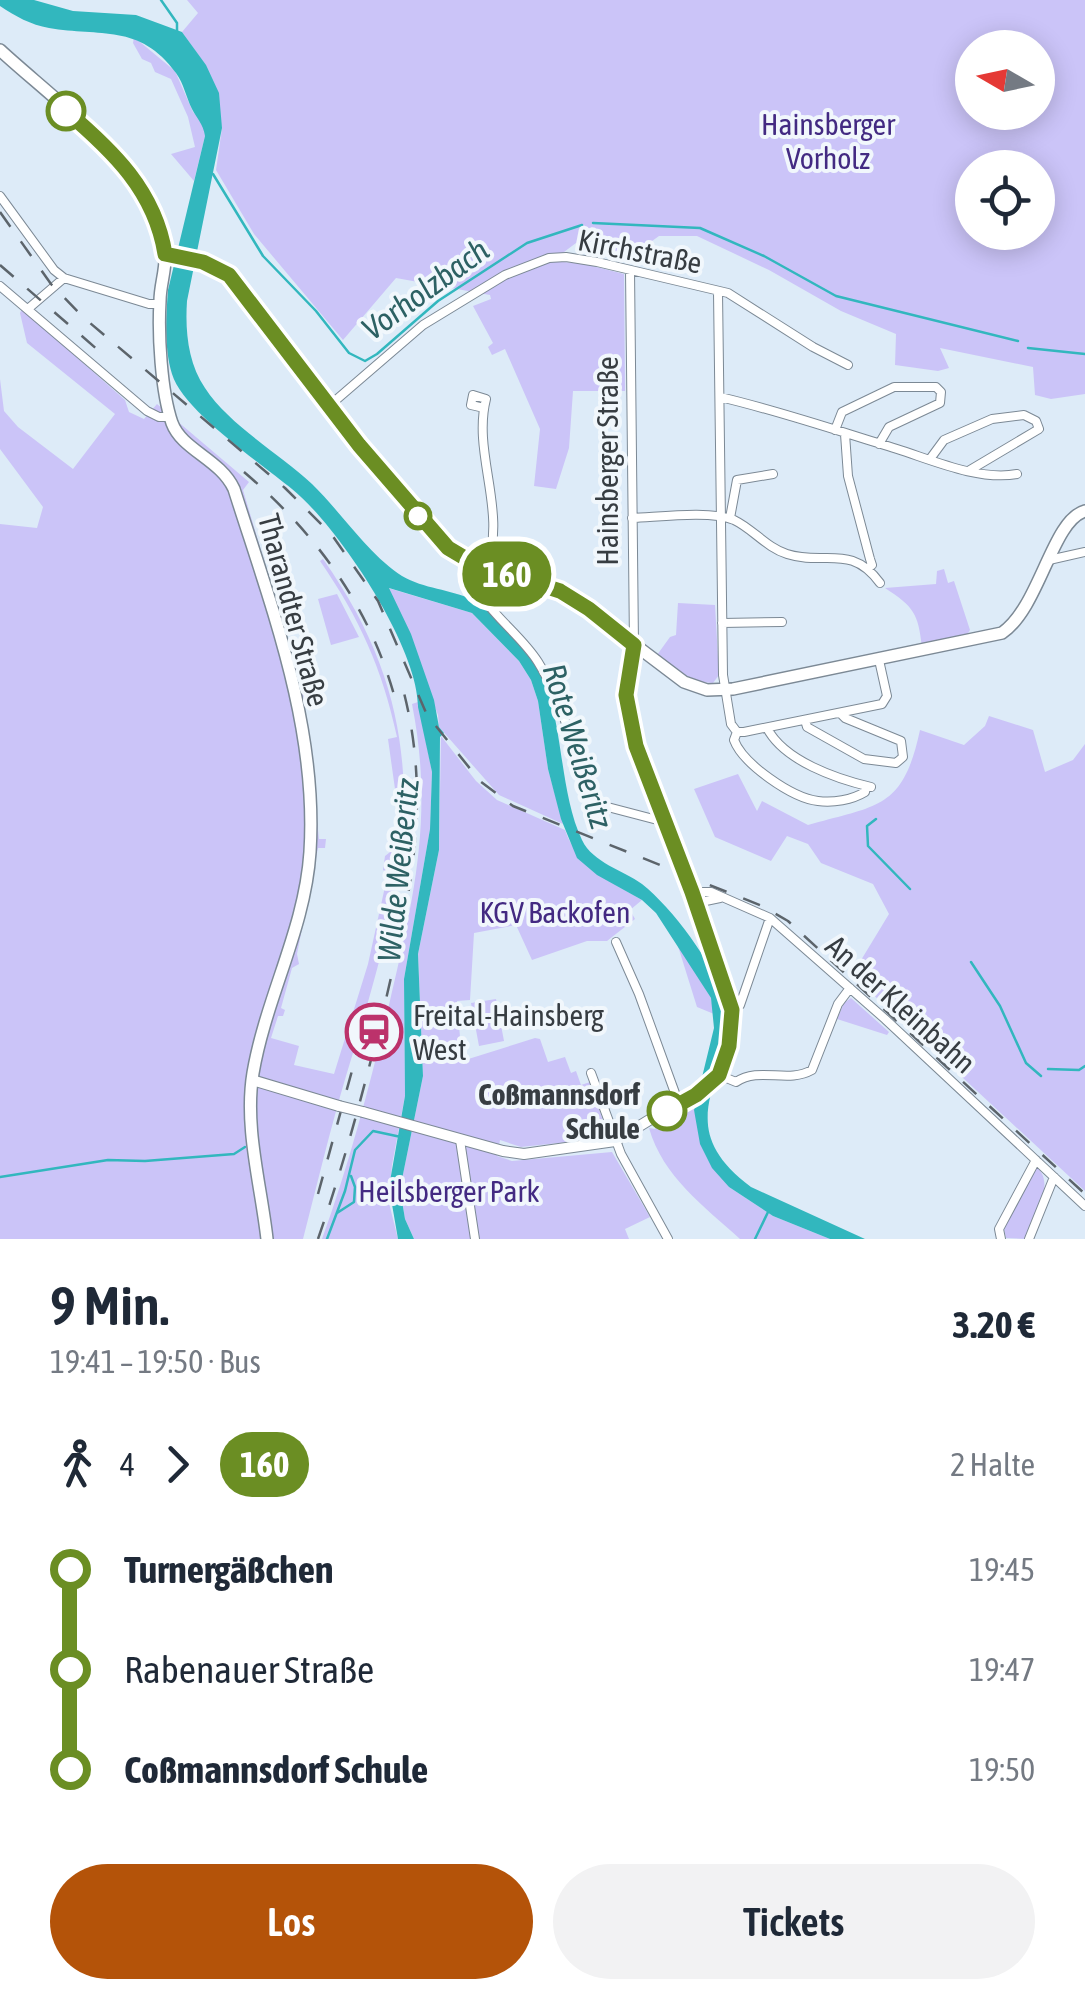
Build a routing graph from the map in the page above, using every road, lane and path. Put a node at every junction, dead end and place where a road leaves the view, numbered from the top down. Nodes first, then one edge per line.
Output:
1 (0, 50) edge
2 (0, 196) edge
3 (171, 255) junction
4 (630, 270) junction
5 (64, 278) junction
6 (0, 286) edge
7 (718, 292) junction
8 (160, 304) junction
9 (30, 308) junction
10 (848, 365) dead end
11 (720, 397) junction
12 (328, 406) junction
13 (484, 408) dead end
14 (170, 417) junction
15 (835, 430) junction
16 (845, 434) junction
17 (880, 444) junction
18 (930, 459) junction
19 (970, 470) junction
20 (773, 474) dead end
21 (1016, 474) dead end
22 (1085, 511) edge
23 (632, 518) junction
24 (726, 518) junction
25 (1085, 552) edge
26 (1049, 560) junction
27 (469, 562) junction
28 (486, 568) junction
29 (867, 568) junction
30 (880, 583) dead end
31 (782, 622) dead end
32 (722, 623) junction
33 (634, 645) junction
34 (879, 660) junction
35 (723, 690) junction
36 (840, 713) junction
37 (804, 720) junction
38 (766, 728) junction
39 (737, 732) junction
40 (664, 822) junction
41 (694, 898) junction
42 (770, 918) junction
43 (616, 942) dead end
44 (850, 988) junction
45 (732, 1010) junction
46 (591, 1073) dead end
47 (716, 1078) junction
48 (252, 1086) junction
49 (679, 1104) junction
50 (460, 1140) junction
51 (616, 1141) junction
52 (1036, 1160) junction
53 (1054, 1177) junction
54 (1085, 1206) edge
55 (267, 1239) edge
56 (475, 1239) edge
57 (668, 1239) edge
58 (1001, 1239) edge
59 (1029, 1239) edge

1 - 3 main road
2 - 5 street
3 - 8 main road
3 - 12 main road
4 - 7 street, Kirchstraße
4 - 12 street, Kirchstraße
4 - 23 street, Hainsberger Straße
5 - 8 street
5 - 9 street
6 - 9 street
7 - 10 street, Kirchstraße
7 - 11 street
8 - 14 main road
9 - 14 street
11 - 15 street
11 - 24 street
12 - 27 main road
13 - 28 street
14 - 48 main road, Tharandter Straße
15 - 16 street
15 - 17 street
16 - 17 street
16 - 29 street
17 - 18 street
18 - 19 street
18 - 19 street
19 - 21 street
20 - 24 street
22 - 26 main road
23 - 24 street
23 - 33 street, Hainsberger Straße
24 - 29 street
24 - 32 street
25 - 26 street
26 - 34 main road
27 - 28 main road
27 - 40 street
28 - 33 main road
29 - 30 street
31 - 32 street
32 - 35 street
33 - 35 main road
33 - 40 street, Hainsberger Straße
34 - 35 main road
34 - 36 street
35 - 39 street
36 - 37 street
36 - 37 street
37 - 38 street
38 - 39 street
38 - 39 street
40 - 41 street, Hainsberger Straße
41 - 42 street, An der Kleinbahn
41 - 45 street
42 - 44 street, An der Kleinbahn
42 - 45 street
43 - 49 street
44 - 47 street
44 - 52 street, An der Kleinbahn
45 - 47 street
46 - 51 street
47 - 49 street
48 - 50 street, bridge
48 - 55 main road, Tharandter Straße
49 - 51 street
50 - 51 street
50 - 56 street
51 - 57 street
52 - 53 street, An der Kleinbahn
52 - 58 street
53 - 54 street, An der Kleinbahn
53 - 59 street

